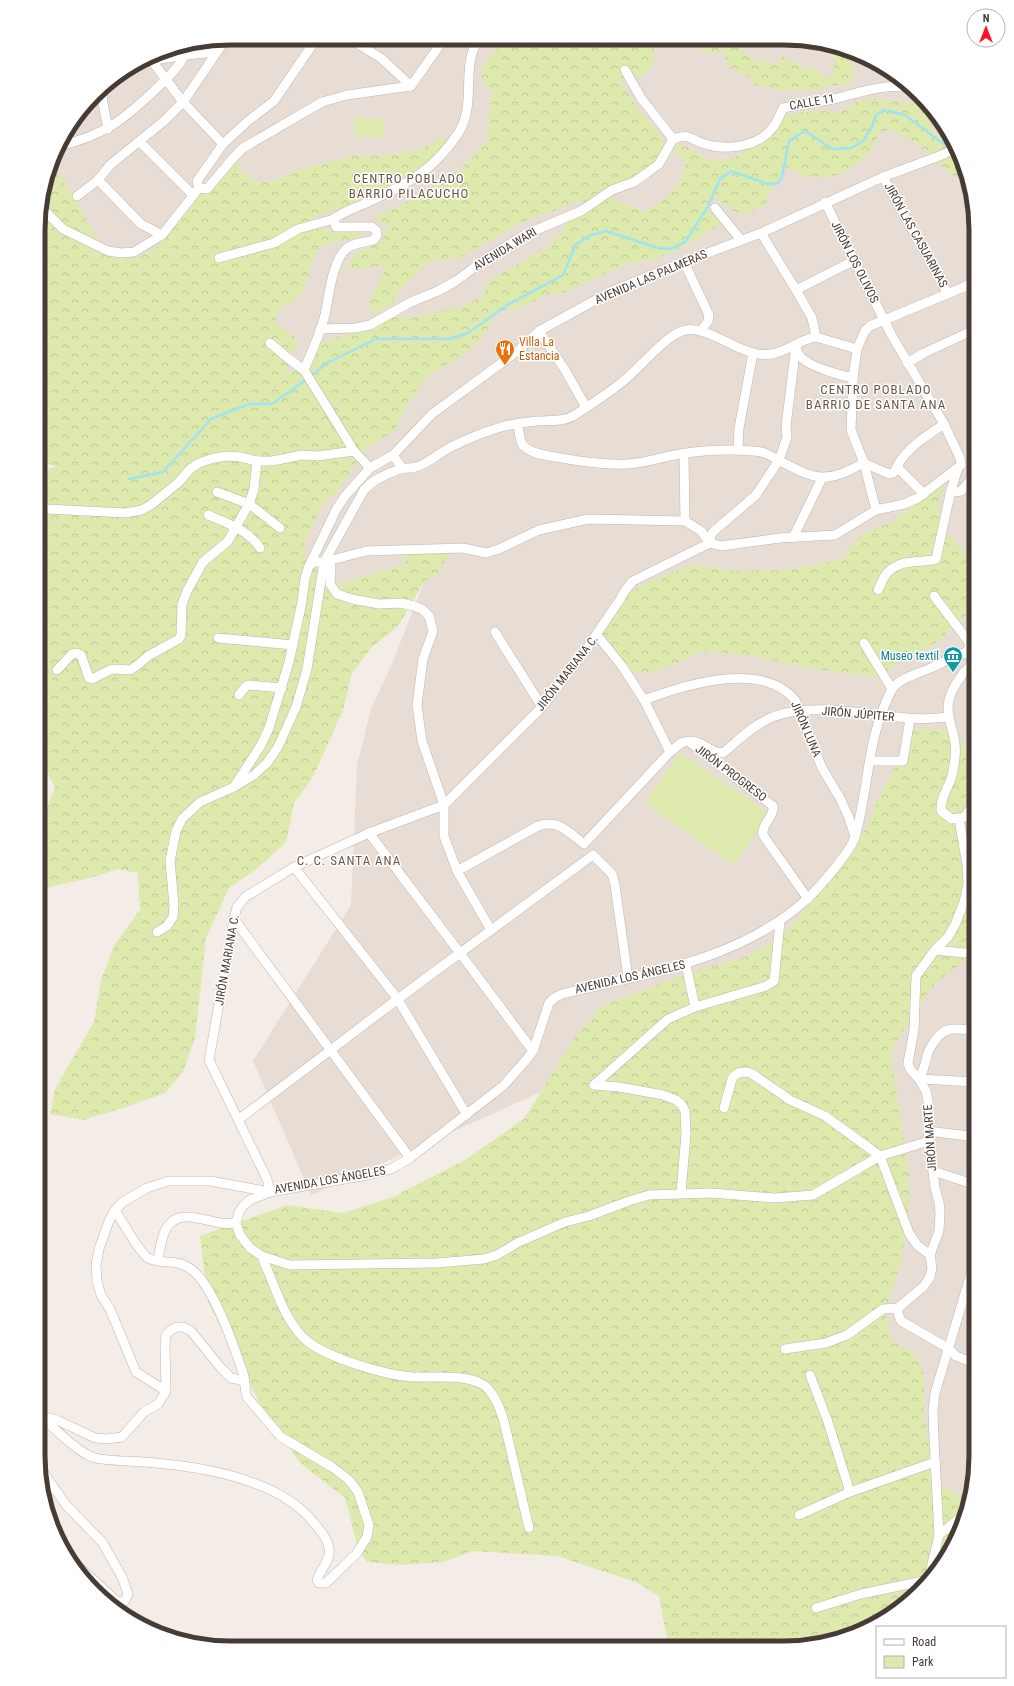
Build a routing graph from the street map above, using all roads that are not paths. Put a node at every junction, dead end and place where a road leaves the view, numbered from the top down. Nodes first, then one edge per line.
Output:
1 (222, 45) edge
2 (312, 45) edge
3 (360, 45) edge
4 (440, 45) edge
5 (475, 45) edge
6 (217, 52) junction
7 (185, 55) junction
8 (161, 59) edge
9 (150, 63) edge
10 (625, 70) dead end
11 (165, 80) junction
12 (411, 86) junction
13 (901, 87) edge
14 (103, 96) edge
15 (183, 102) junction
16 (108, 129) junction
17 (673, 139) junction
18 (140, 142) junction
19 (66, 144) edge
20 (223, 144) junction
21 (951, 150) edge
22 (883, 177) junction
23 (98, 180) junction
24 (196, 191) junction
25 (77, 196) dead end
26 (825, 202) junction
27 (715, 208) dead end
28 (46, 212) edge
29 (334, 219) junction
30 (761, 234) junction
31 (162, 235) junction
32 (741, 240) junction
33 (219, 258) dead end
34 (855, 260) junction
35 (684, 262) junction
36 (969, 285) edge
37 (796, 290) junction
38 (948, 294) junction
39 (885, 321) junction
40 (320, 329) junction
41 (539, 331) junction
42 (701, 331) junction
43 (969, 332) edge
44 (816, 337) junction
45 (270, 343) dead end
46 (796, 345) junction
47 (857, 349) junction
48 (753, 353) junction
49 (907, 363) junction
50 (304, 370) junction
51 (853, 378) junction
52 (586, 407) junction
53 (518, 423) junction
54 (944, 424) junction
55 (738, 450) junction
56 (354, 451) junction
57 (684, 454) junction
58 (394, 455) junction
59 (779, 460) junction
60 (257, 461) junction
61 (864, 463) junction
62 (370, 468) junction
63 (402, 468) junction
64 (898, 468) junction
65 (958, 468) junction
66 (822, 478) junction
67 (969, 482) edge
68 (951, 490) junction
69 (217, 492) dead end
70 (924, 494) junction
71 (249, 504) junction
72 (45, 509) edge
73 (876, 510) junction
74 (208, 515) dead end
75 (685, 521) junction
76 (235, 527) junction
77 (280, 528) dead end
78 (793, 538) junction
79 (710, 543) junction
80 (260, 548) dead end
81 (324, 562) junction
82 (309, 566) junction
83 (878, 590) dead end
84 (934, 596) dead end
85 (495, 632) dead end
86 (596, 635) junction
87 (218, 638) dead end
88 (864, 643) dead end
89 (292, 645) junction
90 (966, 653) junction
91 (969, 656) edge
92 (969, 666) edge
93 (57, 670) dead end
94 (282, 688) junction
95 (892, 689) junction
96 (239, 695) dead end
97 (644, 700) junction
98 (542, 707) junction
99 (799, 710) junction
100 (880, 715) junction
101 (948, 717) junction
102 (910, 719) junction
103 (688, 741) junction
104 (670, 752) junction
105 (870, 761) junction
106 (234, 787) junction
107 (444, 805) junction
108 (969, 811) edge
109 (959, 819) junction
110 (369, 833) junction
111 (855, 839) junction
112 (584, 844) junction
113 (593, 855) junction
114 (294, 867) junction
115 (457, 871) junction
116 (808, 899) junction
117 (234, 919) junction
118 (780, 922) junction
119 (491, 930) junction
120 (157, 932) dead end
121 (935, 950) junction
122 (460, 953) junction
123 (969, 953) edge
124 (686, 965) junction
125 (628, 978) junction
126 (398, 998) junction
127 (695, 1007) junction
128 (969, 1030) edge
129 (332, 1050) junction
130 (533, 1051) junction
131 (919, 1079) junction
132 (969, 1082) edge
133 (724, 1108) dead end
134 (466, 1115) junction
135 (239, 1119) junction
136 (928, 1131) junction
137 (969, 1136) edge
138 (929, 1141) junction
139 (880, 1156) junction
140 (410, 1158) junction
141 (933, 1171) junction
142 (969, 1182) edge
143 (270, 1192) junction
144 (681, 1193) junction
145 (115, 1210) junction
146 (236, 1223) junction
147 (930, 1255) junction
148 (262, 1256) junction
149 (158, 1260) junction
150 (969, 1280) edge
151 (898, 1308) junction
152 (948, 1348) junction
153 (785, 1349) dead end
154 (969, 1361) edge
155 (810, 1375) dead end
156 (245, 1384) junction
157 (166, 1391) junction
158 (45, 1416) edge
159 (45, 1419) edge
160 (935, 1462) junction
161 (47, 1478) edge
162 (850, 1492) junction
163 (799, 1515) dead end
164 (958, 1520) edge
165 (530, 1528) dead end
166 (939, 1535) junction
167 (931, 1569) edge
168 (90, 1577) edge
169 (920, 1582) edge
170 (816, 1608) dead end

1 - 6 street
2 - 20 street
3 - 12 street
4 - 12 street
5 - 29 street
6 - 7 street
6 - 15 street
7 - 8 street
7 - 11 street
9 - 11 street
10 - 17 street
11 - 15 street
11 - 16 street
12 - 24 street
13 - 17 street, CALLE 11
14 - 16 street
15 - 18 street
15 - 20 street
16 - 19 street
17 - 40 street, AVENIDA WARI
18 - 23 street
18 - 24 street
20 - 24 street
21 - 22 street, AVENIDA LAS PALMERAS
22 - 26 street, AVENIDA LAS PALMERAS
22 - 38 street, JIRÓN LAS CASUARINAS
23 - 25 street
23 - 31 street
24 - 31 street
26 - 30 street, AVENIDA LAS PALMERAS
26 - 34 street, JIRÓN LOS OLIVOS
27 - 32 street
28 - 31 street
29 - 33 street
29 - 40 street
30 - 32 street, AVENIDA LAS PALMERAS
30 - 37 street
32 - 35 street, AVENIDA LAS PALMERAS
34 - 37 street
34 - 39 street, JIRÓN LOS OLIVOS
35 - 41 street, AVENIDA LAS PALMERAS
35 - 42 street
36 - 38 street
37 - 44 street
38 - 39 street
39 - 47 street
39 - 49 street
40 - 50 street
41 - 52 street
41 - 58 street, AVENIDA LAS PALMERAS
42 - 48 street
42 - 52 street
43 - 49 street
44 - 46 street
44 - 47 street
45 - 50 street
46 - 48 street
46 - 51 street
46 - 59 street
47 - 51 street
48 - 55 street
49 - 54 street
50 - 56 street
51 - 61 street
52 - 53 street
53 - 57 street
53 - 63 street
54 - 64 street
54 - 65 street
55 - 57 street
55 - 59 street
56 - 60 street
56 - 62 street
57 - 75 street
58 - 62 street, AVENIDA LAS PALMERAS
58 - 63 street
59 - 66 street
59 - 79 street
60 - 71 street
60 - 72 street
61 - 64 street
61 - 66 street
61 - 73 street
62 - 82 street, AVENIDA LAS PALMERAS
63 - 81 street
64 - 70 street
65 - 68 street
65 - 70 street
66 - 78 street
67 - 68 street
68 - 83 street
69 - 71 street
70 - 73 street
71 - 76 street
71 - 77 street
73 - 78 street
74 - 76 street
75 - 79 street
75 - 81 street
76 - 80 street
76 - 93 street
78 - 79 street
79 - 86 street, JIRÓN MARIANA C.
81 - 82 street
81 - 106 street
81 - 107 street
82 - 89 street, AVENIDA LAS PALMERAS
84 - 90 street
85 - 98 street
86 - 97 street
86 - 98 street, JIRÓN MARIANA C.
87 - 89 street
88 - 95 street
89 - 94 street, AVENIDA LAS PALMERAS
90 - 91 street
90 - 95 street, AVENIDA LOS ÁNGELES
92 - 101 street
94 - 96 street
94 - 106 street, AVENIDA LAS PALMERAS
95 - 100 street, AVENIDA LOS ÁNGELES
97 - 99 street, JIRÓN LUNA
97 - 104 street
98 - 107 street, JIRÓN MARIANA C.
99 - 100 street, JIRÓN JÚPITER
99 - 103 street, JIRÓN JÚPITER
99 - 111 street, JIRÓN LUNA
100 - 102 street, JIRÓN JÚPITER
100 - 105 street, AVENIDA LOS ÁNGELES
101 - 102 street, JIRÓN JÚPITER
101 - 109 street
102 - 105 street
103 - 104 street, JIRÓN PROGRESO
103 - 116 street, JIRÓN PROGRESO
104 - 112 street, JIRÓN PROGRESO
105 - 111 street, AVENIDA LOS ÁNGELES
106 - 120 street
107 - 110 street, JIRÓN MARIANA C.
107 - 115 street
108 - 109 street
109 - 121 street, JIRÓN MARTE
110 - 114 street, JIRÓN MARIANA C.
110 - 122 street
111 - 116 street, AVENIDA LOS ÁNGELES
112 - 113 street
112 - 115 street
113 - 119 street
113 - 125 street
114 - 117 street, JIRÓN MARIANA C.
114 - 126 street
115 - 119 street
116 - 118 street, AVENIDA LOS ÁNGELES
117 - 129 street
117 - 135 street, JIRÓN MARIANA C.
118 - 124 street, AVENIDA LOS ÁNGELES
118 - 127 street
119 - 122 street
121 - 123 street
121 - 131 street, JIRÓN MARTE
122 - 126 street
122 - 130 street
124 - 125 street, AVENIDA LOS ÁNGELES
124 - 127 street
125 - 130 street, AVENIDA LOS ÁNGELES
126 - 129 street
126 - 134 street
127 - 144 street
128 - 131 street
129 - 135 street
129 - 140 street
130 - 134 street, AVENIDA LOS ÁNGELES
131 - 132 street
131 - 136 street, JIRÓN MARTE
133 - 139 street
134 - 140 street, AVENIDA LOS ÁNGELES
135 - 143 street, AVENIDA LOS ÁNGELES
136 - 137 street
136 - 138 street, JIRÓN MARTE
138 - 139 street
138 - 141 street, JIRÓN MARTE
139 - 144 street
139 - 147 street
140 - 143 street, AVENIDA LOS ÁNGELES
141 - 142 street
141 - 147 street, JIRÓN MARTE
143 - 145 street
143 - 146 street
144 - 148 street
145 - 149 street
145 - 157 street
146 - 148 street
146 - 149 street
147 - 151 street, JIRÓN MARTE
148 - 165 street
149 - 156 street
150 - 152 street
151 - 152 street
151 - 153 street
152 - 154 street
152 - 160 street
155 - 162 street
156 - 157 street
156 - 159 street
157 - 158 street
160 - 162 street
160 - 166 street
161 - 168 street
162 - 163 street
164 - 166 street
166 - 167 street
169 - 170 street

